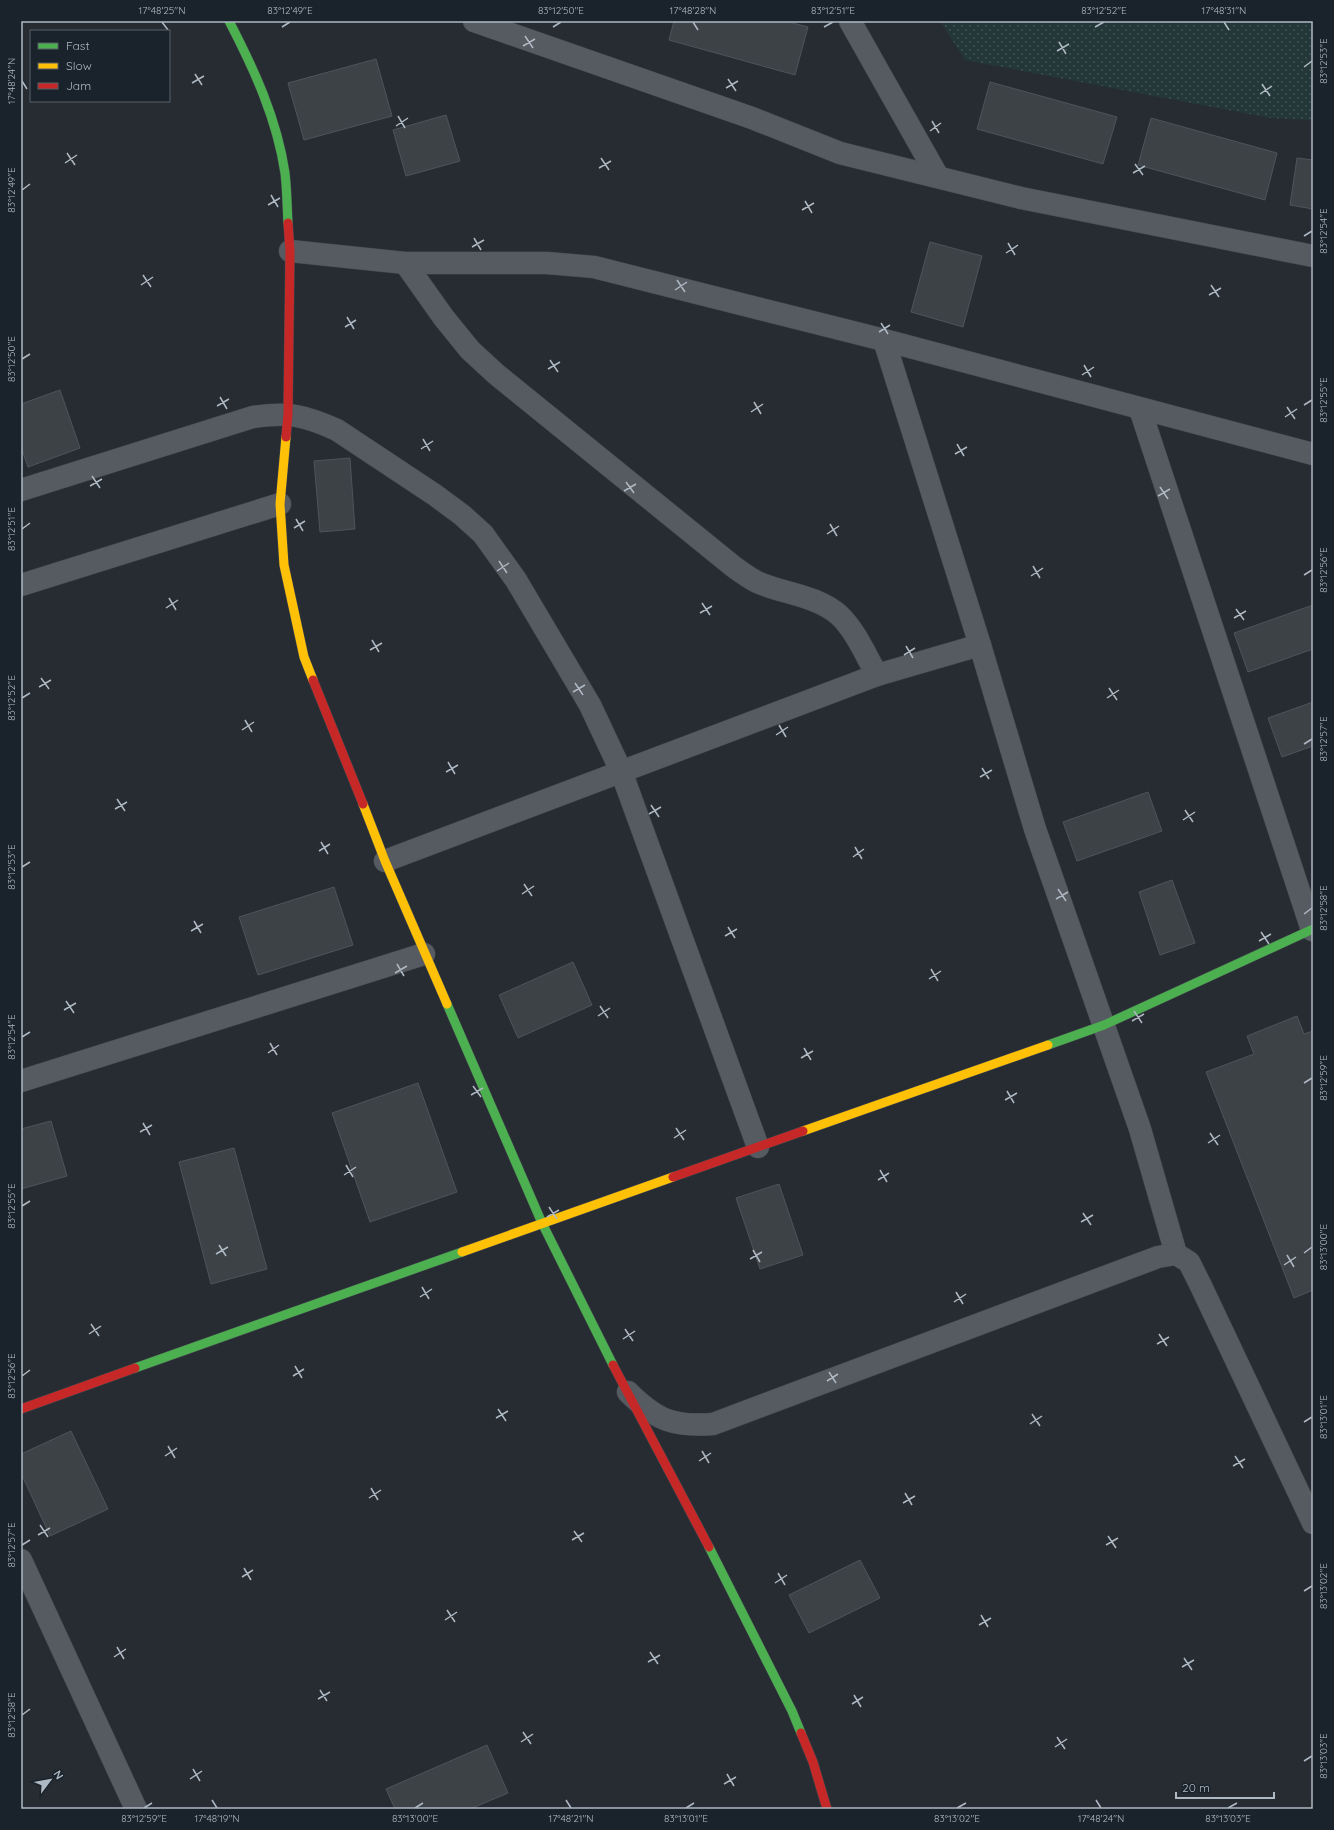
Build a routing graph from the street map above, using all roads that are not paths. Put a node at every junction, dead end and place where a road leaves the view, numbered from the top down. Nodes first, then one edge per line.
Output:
1 (474, 21) edge
2 (850, 21) edge
3 (234, 26) edge
4 (938, 177) junction
5 (290, 250) junction
6 (1313, 256) edge
7 (405, 263) junction
8 (884, 340) junction
9 (1140, 409) junction
10 (288, 414) junction
11 (1313, 454) edge
12 (21, 490) edge
13 (280, 504) junction
14 (21, 585) edge
15 (980, 646) junction
16 (877, 675) junction
17 (621, 771) junction
18 (385, 861) junction
19 (1312, 930) edge
20 (424, 954) junction
21 (1104, 1025) junction
22 (21, 1081) edge
23 (758, 1147) junction
24 (542, 1223) junction
25 (1176, 1254) junction
26 (625, 1388) junction
27 (21, 1409) edge
28 (1313, 1523) edge
29 (21, 1560) edge
30 (136, 1809) edge
31 (827, 1809) edge

1 - 4 street
2 - 4 street
3 - 5 street
4 - 6 street
5 - 7 street
5 - 10 street
7 - 8 street
7 - 16 street
8 - 9 street
8 - 15 street
9 - 11 street
9 - 19 street
10 - 12 street
10 - 13 street
10 - 17 street
13 - 14 street
13 - 18 street
15 - 16 street
15 - 21 street
16 - 17 street
17 - 18 street
17 - 23 street
18 - 20 street
19 - 21 street
20 - 22 street
20 - 24 street
21 - 23 street
21 - 25 street
23 - 24 street
24 - 26 street
24 - 27 street
25 - 26 street
25 - 28 street
26 - 31 street
29 - 30 street

